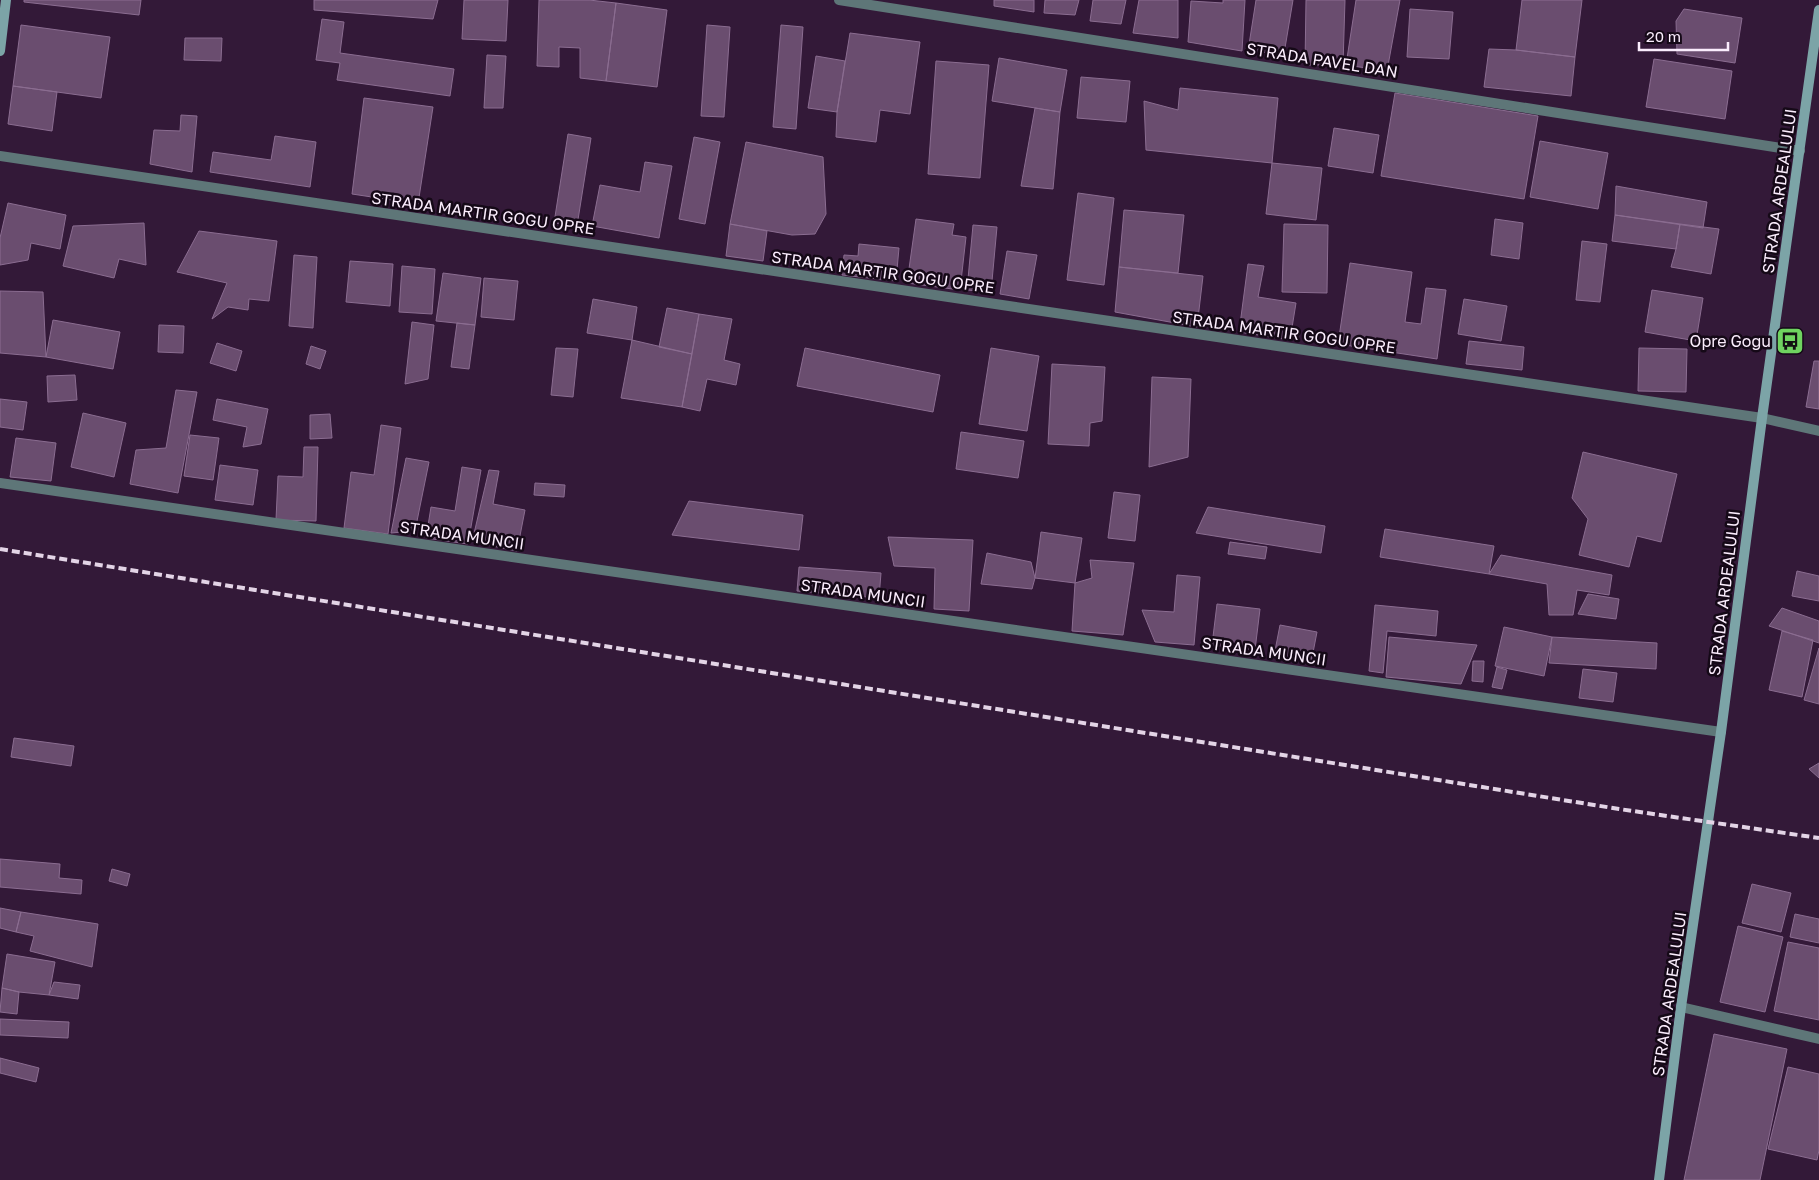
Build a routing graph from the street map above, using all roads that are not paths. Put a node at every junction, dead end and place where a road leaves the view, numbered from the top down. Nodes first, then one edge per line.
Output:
1 (6, 0) edge
2 (839, 0) edge
3 (1819, 10) edge
4 (0, 51) edge
5 (1800, 150) junction
6 (0, 156) edge
7 (1762, 418) junction
8 (1819, 431) edge
9 (0, 483) edge
10 (1721, 732) junction
11 (1681, 1007) junction
12 (1819, 1039) edge
13 (1659, 1180) edge

1 - 4 street
2 - 5 street, STRADA PAVEL DAN
3 - 5 street, STRADA ARDEALULUI
5 - 7 street, STRADA ARDEALULUI
6 - 7 street, STRADA MARTIR GOGU OPRE
7 - 8 street, STRADA MARTIR GOGU OPRE
7 - 10 street, STRADA ARDEALULUI
9 - 10 street, STRADA MUNCII
10 - 11 street, STRADA ARDEALULUI
11 - 12 street
11 - 13 street, STRADA ARDEALULUI

